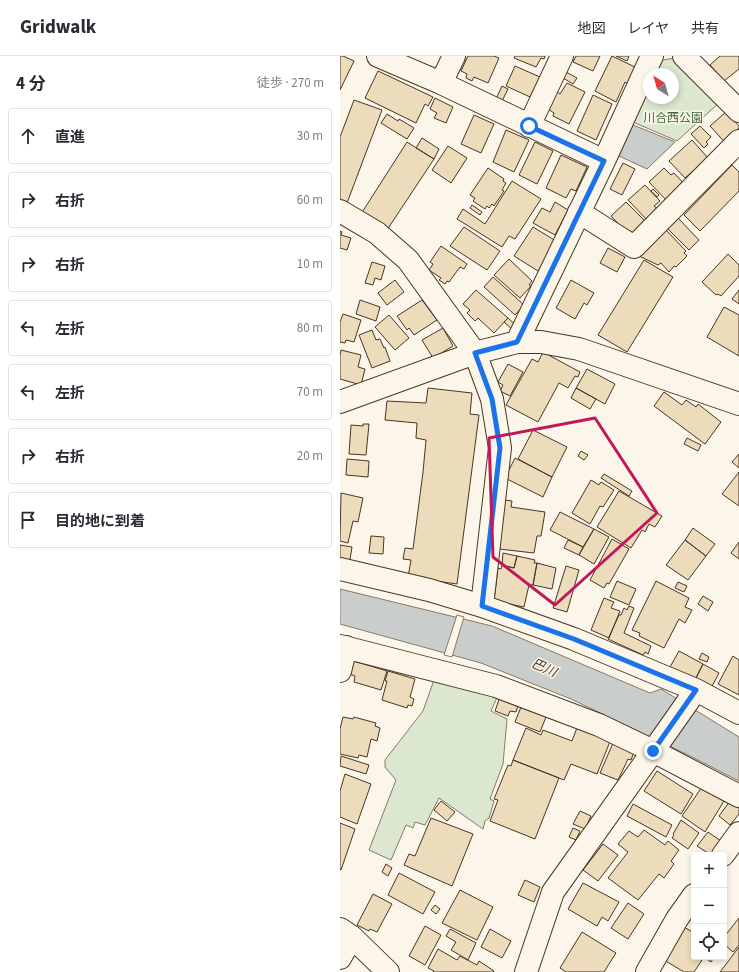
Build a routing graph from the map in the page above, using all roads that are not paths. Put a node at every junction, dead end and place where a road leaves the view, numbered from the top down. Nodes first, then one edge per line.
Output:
1 (378, 56) edge
2 (454, 56) edge
3 (562, 56) edge
4 (652, 56) edge
5 (684, 56) edge
6 (441, 83) junction
7 (739, 110) edge
8 (529, 126) junction
9 (739, 141) edge
10 (604, 161) junction
11 (340, 211) edge
12 (579, 212) junction
13 (517, 342) junction
14 (475, 353) junction
15 (340, 402) edge
16 (739, 404) edge
17 (340, 569) edge
18 (482, 606) junction
19 (343, 646) edge
20 (340, 671) edge
21 (694, 693) junction
22 (739, 713) edge
23 (655, 749) junction
24 (739, 796) edge
25 (739, 833) edge
26 (725, 852) edge
27 (691, 899) edge
28 (346, 933) edge
29 (340, 958) edge
30 (388, 972) edge
31 (526, 972) edge
32 (647, 972) edge

1 - 6 street
2 - 6 street
3 - 8 street
4 - 10 street
5 - 7 street
6 - 8 street
8 - 10 street
9 - 12 street
10 - 12 street
11 - 14 street
12 - 13 street
13 - 14 street
13 - 16 street
14 - 15 street
14 - 18 street
17 - 18 street
18 - 21 street
19 - 20 street
19 - 23 street
21 - 22 street
21 - 23 street
23 - 24 street
23 - 31 street
25 - 26 street
27 - 32 street
28 - 29 street
28 - 30 street

